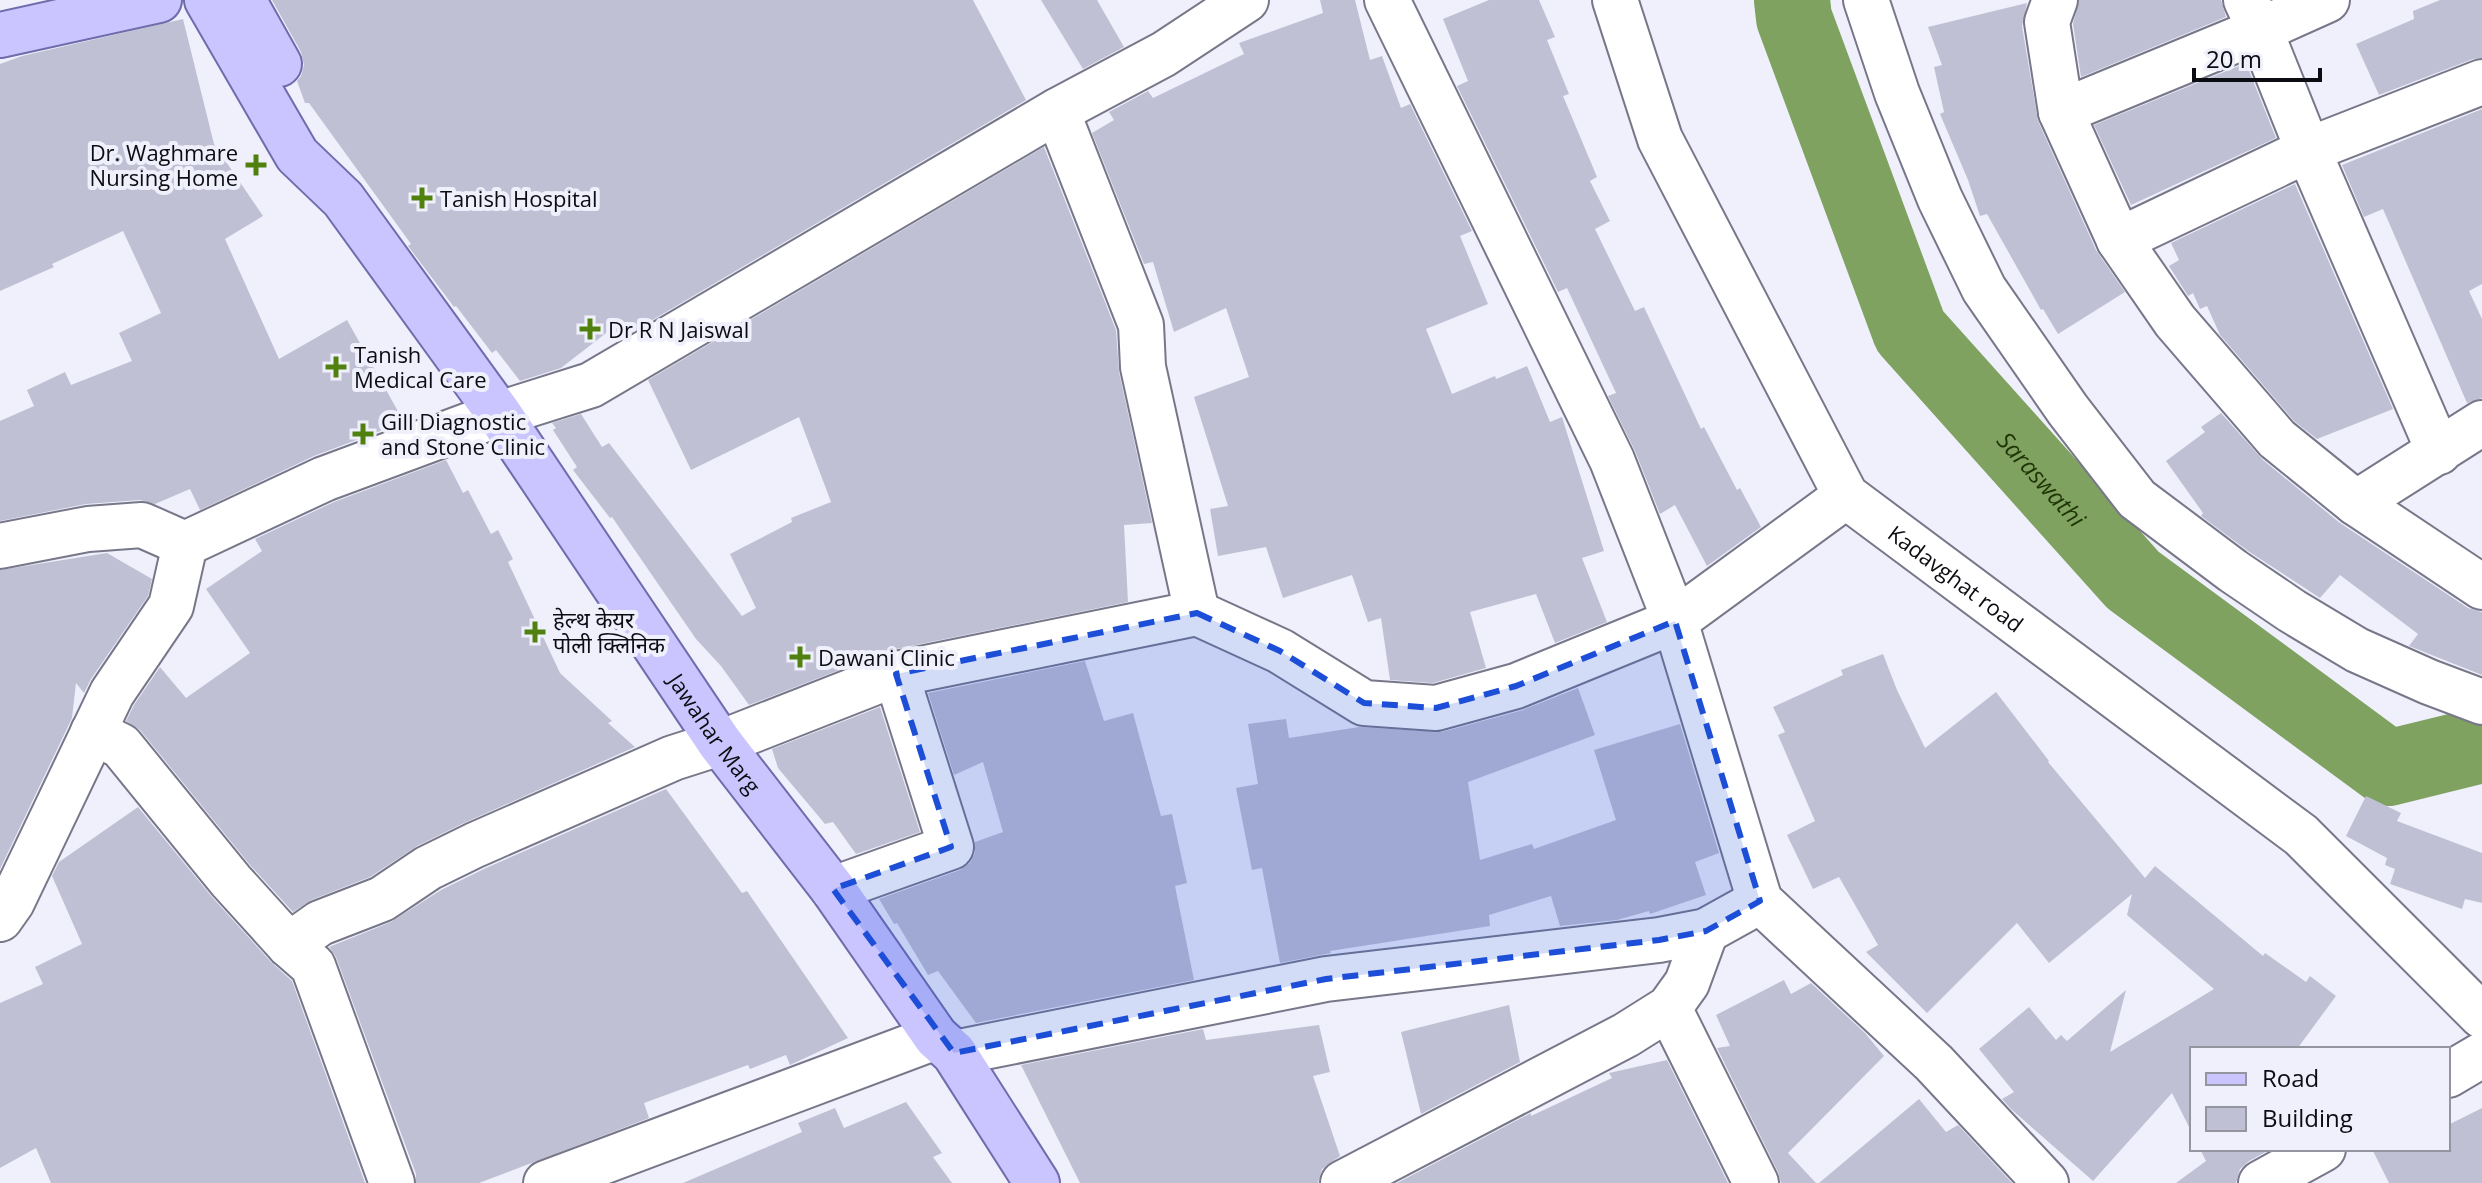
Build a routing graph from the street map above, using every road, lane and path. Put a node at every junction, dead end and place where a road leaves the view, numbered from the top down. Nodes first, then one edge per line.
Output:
1 (159, 0) edge
2 (207, 0) edge
3 (243, 0) edge
4 (1246, 0) edge
5 (1387, 0) edge
6 (1615, 0) edge
7 (1866, 0) edge
8 (2055, 0) edge
9 (2327, 0) edge
10 (2253, 15) edge
11 (0, 35) edge
12 (2482, 82) edge
13 (1057, 111) junction
14 (2061, 112) junction
15 (2308, 150) junction
16 (343, 199) junction
17 (2119, 240) junction
18 (499, 414) junction
19 (2482, 423) edge
20 (2439, 452) junction
21 (1846, 496) junction
22 (2356, 503) junction
23 (185, 544) junction
24 (0, 546) edge
25 (2482, 587) edge
26 (1197, 613) junction
27 (1675, 621) junction
28 (896, 674) junction
29 (2482, 702) edge
30 (93, 732) junction
31 (720, 743) junction
32 (833, 889) junction
33 (1760, 901) junction
34 (0, 919) edge
35 (1706, 931) junction
36 (289, 945) junction
37 (1669, 1008) junction
38 (2479, 1009) edge
39 (945, 1045) junction
40 (2482, 1055) edge
41 (2450, 1074) edge
42 (2318, 1163) edge
43 (552, 1182) edge
44 (392, 1183) edge
45 (1037, 1183) edge
46 (1343, 1183) edge
47 (1756, 1183) edge
48 (2046, 1183) edge
49 (2261, 1183) edge

1 - 11 main road
2 - 16 main road
3 - 16 main road
4 - 13 street
5 - 27 street
6 - 21 street, Kadavghat road
7 - 29 street
8 - 14 street
9 - 10 street
10 - 14 street
10 - 15 street
12 - 15 street
13 - 18 street
13 - 26 street
14 - 17 street
15 - 17 street
15 - 20 street
16 - 18 main road, Jawahar Marg
17 - 22 street
18 - 23 street
18 - 31 main road, Jawahar Marg
19 - 20 street
20 - 22 street
21 - 27 street
21 - 38 street, Kadavghat road
22 - 25 street
23 - 24 street
23 - 30 street
26 - 27 street
26 - 28 street
27 - 33 street
28 - 31 street
28 - 32 street
30 - 34 street
30 - 36 street
31 - 32 main road, Jawahar Marg
31 - 36 street
32 - 39 main road, Jawahar Marg
33 - 35 street
33 - 48 street
35 - 37 street
35 - 39 street
36 - 44 street
37 - 46 street
37 - 47 street
39 - 43 street
39 - 45 main road, Jawahar Marg
40 - 41 street
42 - 49 street

